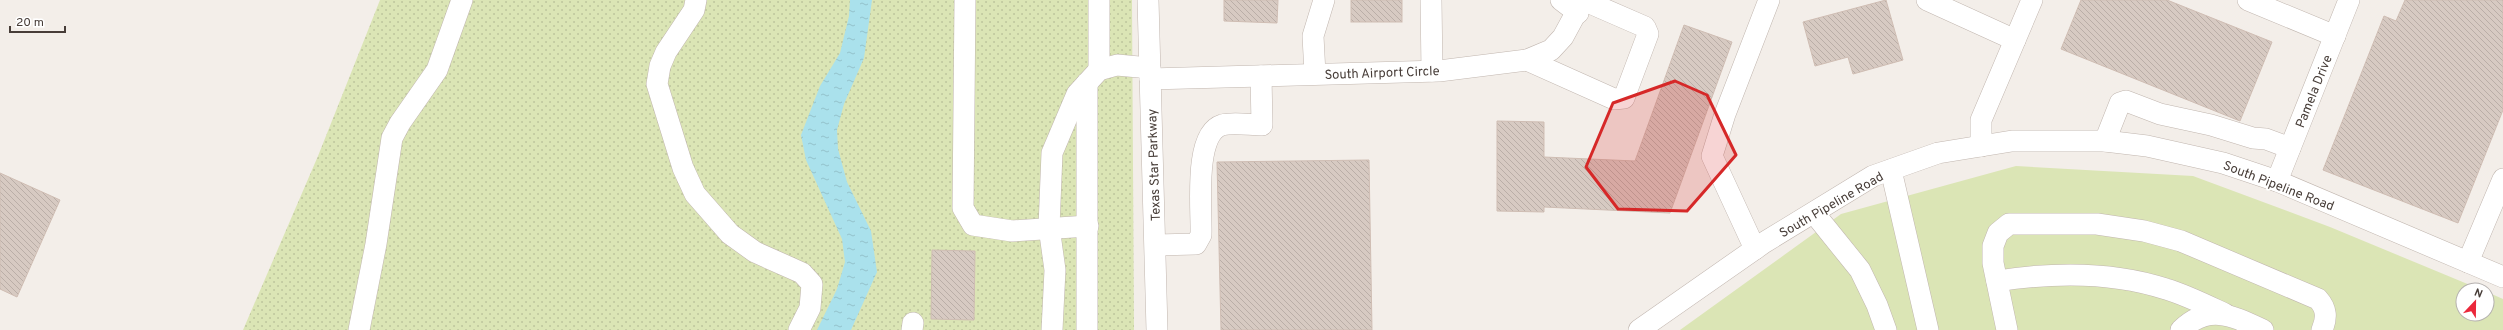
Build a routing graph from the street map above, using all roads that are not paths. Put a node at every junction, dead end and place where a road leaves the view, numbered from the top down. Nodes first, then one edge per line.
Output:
1 (462, 0) edge
2 (696, 0) edge
3 (965, 0) edge
4 (1099, 0) edge
5 (1148, 0) edge
6 (1324, 0) edge
7 (1432, 0) edge
8 (1561, 0) edge
9 (1769, 0) edge
10 (1927, 0) edge
11 (2032, 0) edge
12 (2248, 0) edge
13 (2349, 0) edge
14 (1582, 4) edge
15 (2335, 36) junction
16 (2015, 40) junction
17 (1527, 60) junction
18 (1432, 71) junction
19 (1150, 74) junction
20 (1315, 74) junction
21 (1261, 76) junction
22 (1093, 77) junction
23 (2105, 141) junction
24 (1981, 146) junction
25 (2290, 148) junction
26 (1891, 170) junction
27 (2503, 179) edge
28 (2277, 181) junction
29 (1814, 212) junction
30 (1088, 226) junction
31 (1049, 227) junction
32 (1156, 245) junction
33 (1755, 249) junction
34 (2468, 262) junction
35 (2503, 277) edge
36 (1997, 281) junction
37 (2225, 314) junction
38 (359, 330) edge
39 (799, 330) edge
40 (1052, 330) edge
41 (1087, 330) edge
42 (1157, 330) edge
43 (1639, 330) edge
44 (1886, 330) edge
45 (1928, 330) edge
46 (2007, 330) edge
47 (2181, 330) edge
48 (2263, 330) edge
49 (2322, 330) edge

1 - 38 street
2 - 39 street
3 - 31 street
4 - 22 street
5 - 19 street, Texas Star Parkway
6 - 20 street
7 - 18 street
8 - 14 street
9 - 33 street
10 - 16 street
11 - 16 street
12 - 15 street
13 - 15 street, Pamela Drive
14 - 17 street, South Airport Circle
14 - 17 street
15 - 25 street, Pamela Drive
16 - 24 street
17 - 18 street, South Airport Circle
18 - 20 street, South Airport Circle
19 - 21 street, South Airport Circle
19 - 22 street, South Airport Circle
19 - 32 street, Texas Star Parkway
20 - 21 street, South Airport Circle
21 - 32 street
22 - 30 street
22 - 31 street
23 - 24 street, South Pipeline Road
23 - 25 street
23 - 28 street, South Pipeline Road
24 - 26 street, South Pipeline Road
25 - 28 street, Pamela Drive
26 - 29 street, South Pipeline Road
26 - 45 street
27 - 34 street
28 - 34 street, South Pipeline Road
29 - 33 street, South Pipeline Road
29 - 44 street
30 - 31 street
30 - 41 street
31 - 40 street
32 - 42 street, Texas Star Parkway
33 - 43 street, South Pipeline Road
34 - 35 street, South Pipeline Road
36 - 37 street
36 - 46 street
36 - 49 street
37 - 47 street
37 - 48 street

